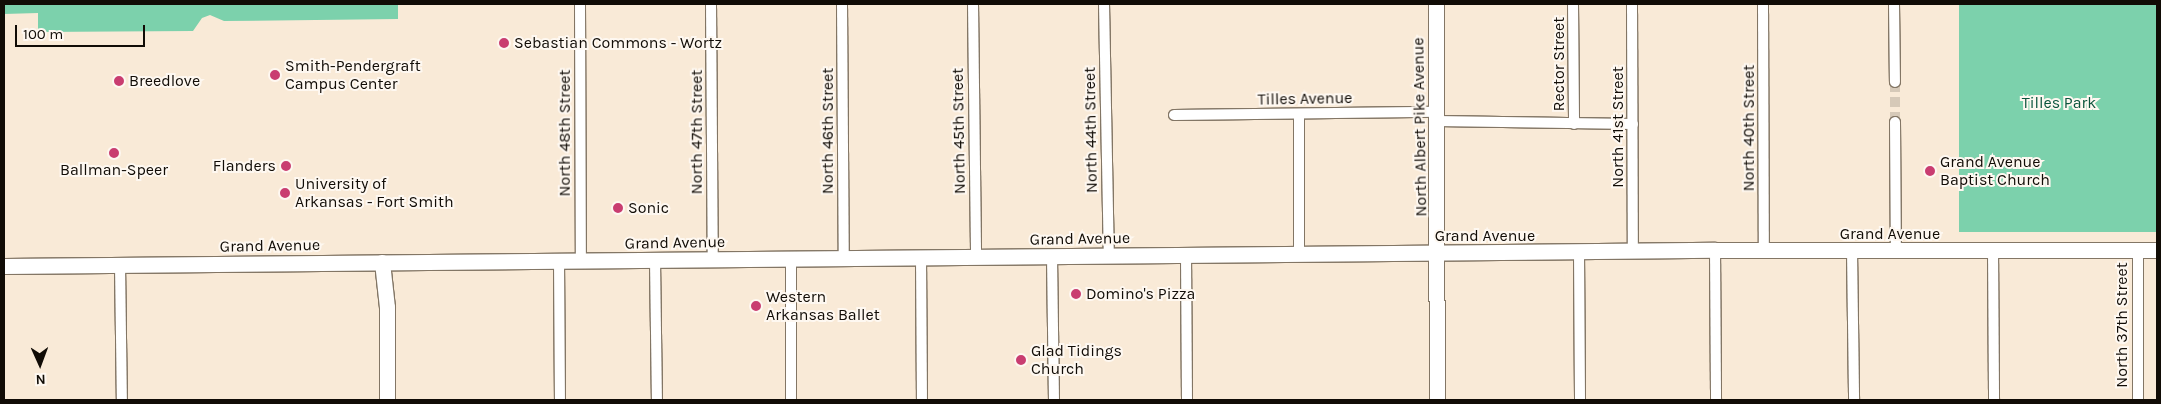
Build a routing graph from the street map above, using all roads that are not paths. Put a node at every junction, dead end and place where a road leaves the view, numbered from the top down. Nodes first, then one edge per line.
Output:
1 (580, 4) edge
2 (711, 4) edge
3 (842, 4) edge
4 (973, 4) edge
5 (1104, 4) edge
6 (1436, 4) edge
7 (1573, 4) edge
8 (1632, 4) edge
9 (1764, 4) edge
10 (1894, 4) edge
11 (1895, 82) tunnel mouth
12 (1299, 114) junction
13 (1174, 115) dead end
14 (1437, 117) junction
15 (1895, 122) tunnel mouth
16 (1574, 124) junction
17 (1633, 124) junction
18 (1715, 250) junction
19 (1993, 250) junction
20 (2138, 250) junction
21 (2157, 250) edge
22 (1633, 251) junction
23 (1852, 251) junction
24 (1896, 251) junction
25 (1764, 252) junction
26 (1579, 253) junction
27 (1438, 254) junction
28 (1299, 255) junction
29 (1186, 256) junction
30 (1052, 257) junction
31 (1109, 257) junction
32 (921, 258) junction
33 (976, 258) junction
34 (791, 259) junction
35 (844, 259) junction
36 (655, 260) junction
37 (713, 260) junction
38 (559, 261) junction
39 (581, 261) junction
40 (382, 262) junction
41 (120, 265) junction
42 (4, 266) edge
43 (122, 400) edge
44 (387, 400) edge
45 (560, 400) edge
46 (657, 400) edge
47 (792, 400) edge
48 (922, 400) edge
49 (1054, 400) edge
50 (1188, 400) edge
51 (1437, 400) edge
52 (1580, 400) edge
53 (1716, 400) edge
54 (1854, 400) edge
55 (1994, 400) edge
56 (2138, 400) edge

1 - 39 street, North 48th Street
2 - 37 street, North 47th Street
3 - 35 street, North 46th Street
4 - 33 street, North 45th Street
5 - 31 street, North 44th Street
6 - 14 main road, North Albert Pike Avenue
7 - 16 street, Rector Street
8 - 17 street, North 41st Street
9 - 25 street, North 40th Street
10 - 11 street
12 - 13 street, Tilles Avenue
12 - 14 street, Tilles Avenue
12 - 28 street
14 - 16 street, Tilles Avenue
14 - 27 main road, North Albert Pike Avenue
15 - 24 street
16 - 17 street, Tilles Avenue
17 - 22 street, North 41st Street
18 - 22 main road, Grand Avenue
18 - 25 main road, Grand Avenue
18 - 53 street
19 - 20 main road, Grand Avenue
19 - 24 main road, Grand Avenue
19 - 55 street
20 - 21 main road, Grand Avenue
20 - 56 street, North 37th Street
22 - 26 main road, Grand Avenue
23 - 24 main road, Grand Avenue
23 - 25 main road, Grand Avenue
23 - 54 street
26 - 27 main road, Grand Avenue
26 - 52 street
27 - 28 main road, Grand Avenue
27 - 51 main road, North Albert Pike Avenue
28 - 29 main road, Grand Avenue
29 - 31 main road, Grand Avenue
29 - 50 street
30 - 31 main road, Grand Avenue
30 - 33 main road, Grand Avenue
30 - 49 street
32 - 33 main road, Grand Avenue
32 - 35 main road, Grand Avenue
32 - 48 street
34 - 35 main road, Grand Avenue
34 - 37 main road, Grand Avenue
34 - 47 street
36 - 37 main road, Grand Avenue
36 - 39 main road, Grand Avenue
36 - 46 street
38 - 39 main road, Grand Avenue
38 - 40 main road, Grand Avenue
38 - 45 street
40 - 41 main road, Grand Avenue
40 - 44 main road
41 - 42 main road, Grand Avenue
41 - 43 street

